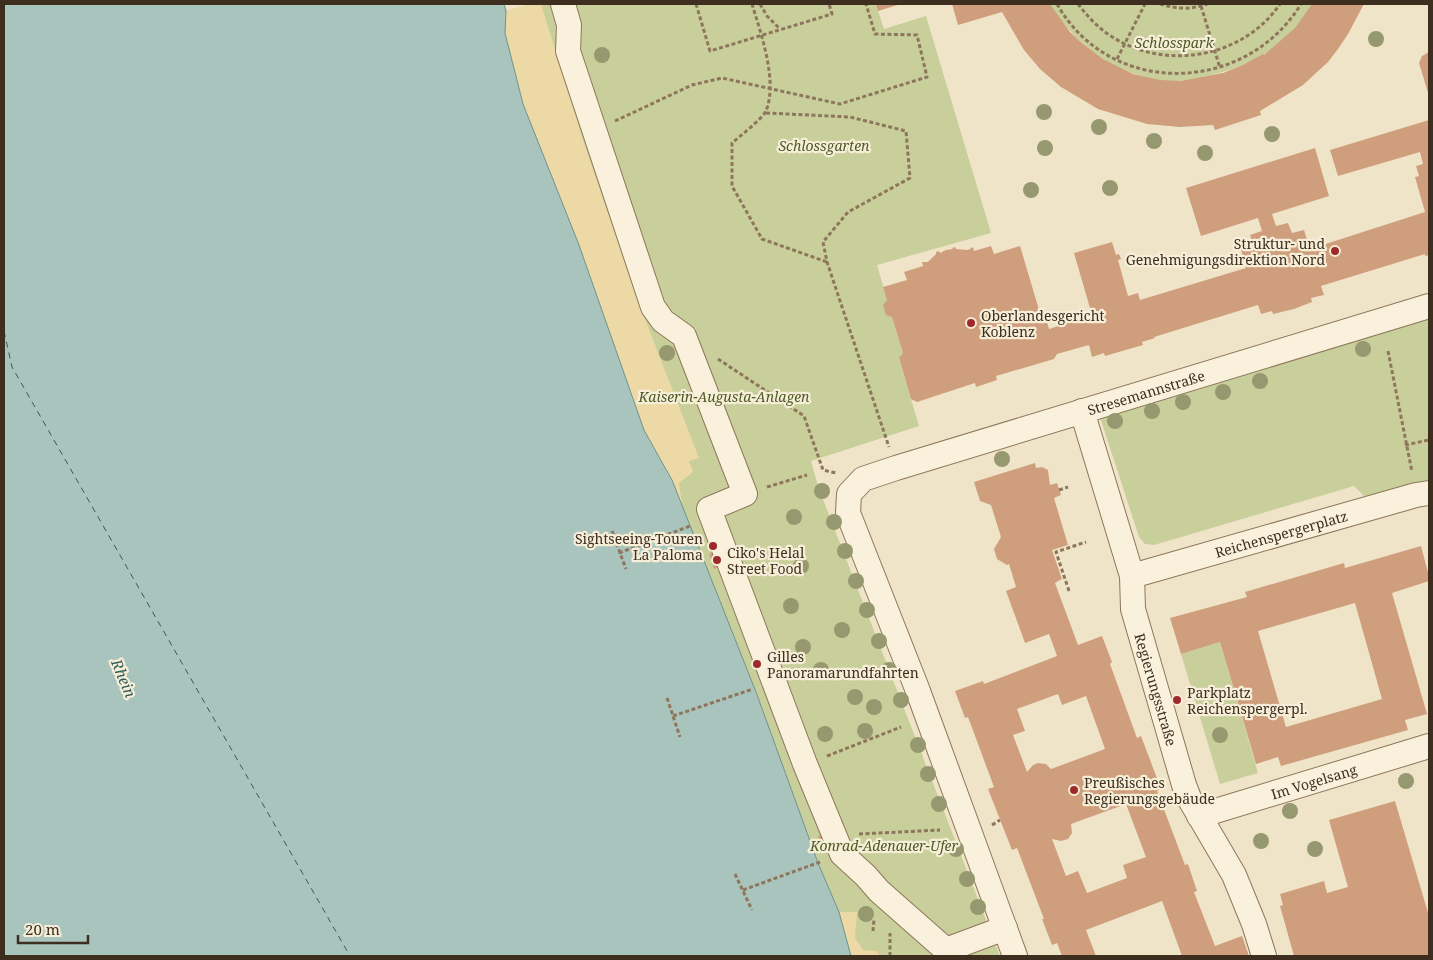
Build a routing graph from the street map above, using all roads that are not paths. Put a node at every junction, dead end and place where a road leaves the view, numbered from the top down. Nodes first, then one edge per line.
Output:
1 (563, 4) edge
2 (1429, 306) edge
3 (1082, 411) junction
4 (1421, 486) edge
5 (1132, 576) junction
6 (1429, 746) edge
7 (1199, 816) junction
8 (1005, 928) junction
9 (947, 953) edge
10 (1015, 956) edge
11 (1264, 956) edge

1 - 9 street
2 - 3 street, Stresemannstraße
3 - 5 street, Regierungsstraße
3 - 8 street, Stresemannstraße
4 - 5 street, Reichenspergerplatz
5 - 7 street, Regierungsstraße
6 - 7 street, Im Vogelsang
7 - 11 street, Regierungsstraße
8 - 9 street
8 - 10 street

